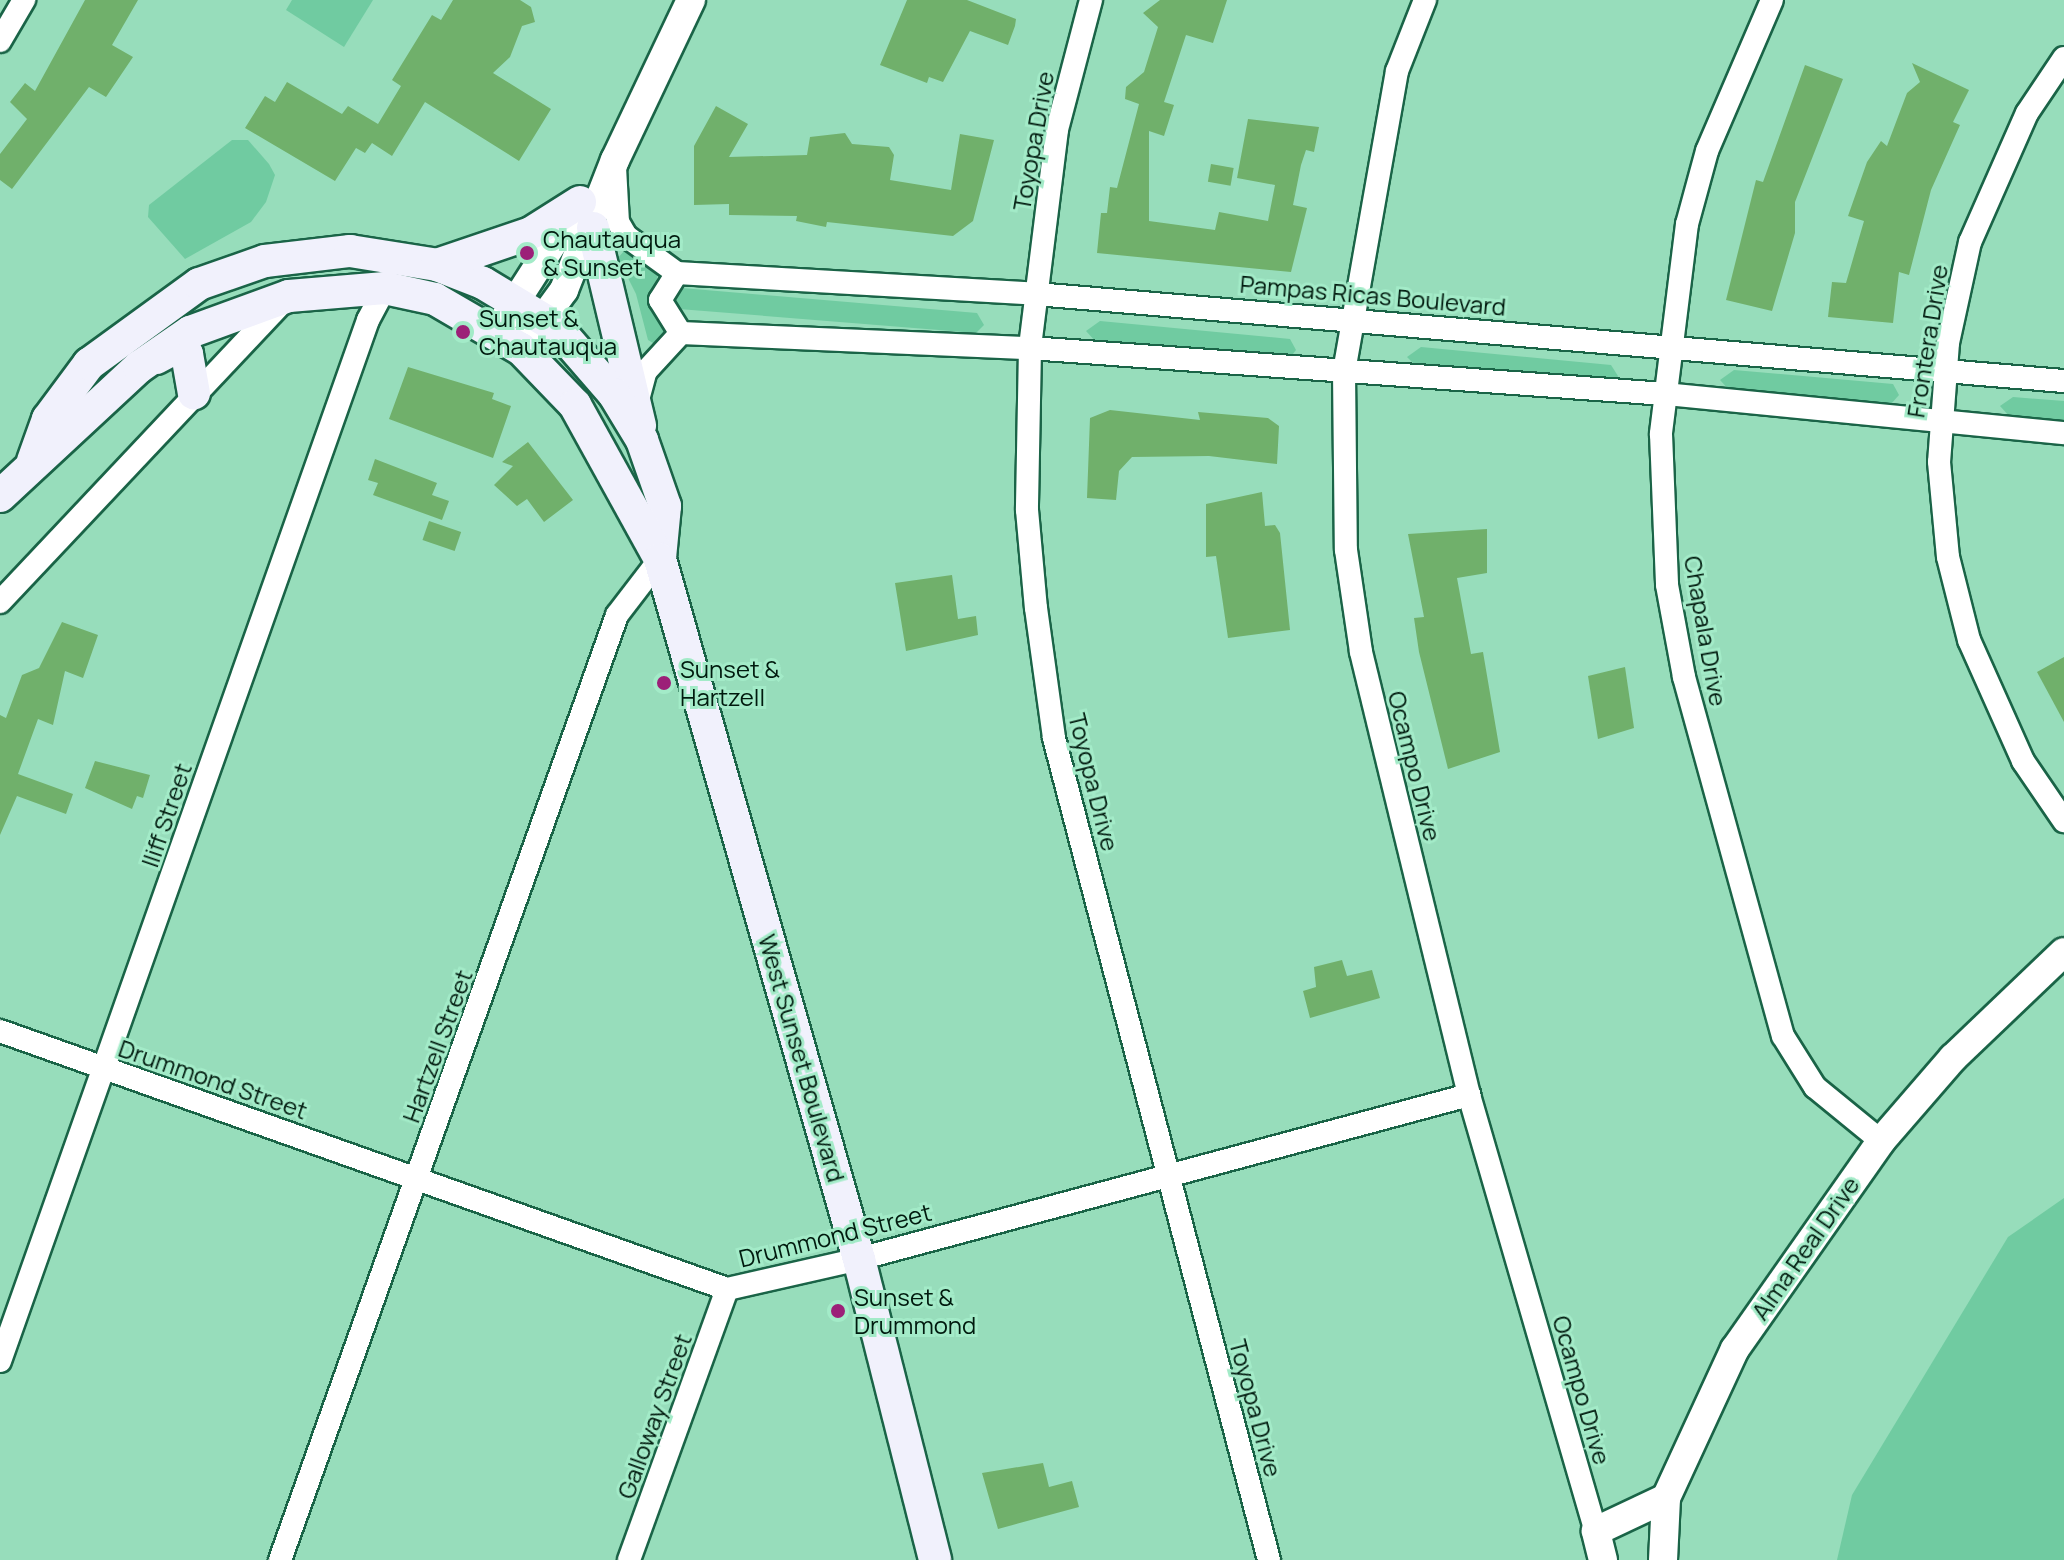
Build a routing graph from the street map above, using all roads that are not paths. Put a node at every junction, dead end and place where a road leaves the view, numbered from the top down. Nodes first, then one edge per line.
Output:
1 (24, 0) edge
2 (691, 0) edge
3 (1091, 0) edge
4 (1425, 0) edge
5 (1772, 0) edge
6 (0, 41) edge
7 (2064, 58) edge
8 (615, 160) junction
9 (587, 215) junction
10 (437, 265) junction
11 (677, 273) junction
12 (385, 288) junction
13 (1036, 294) junction
14 (289, 296) junction
15 (515, 300) junction
16 (542, 317) junction
17 (1353, 320) junction
18 (681, 333) junction
19 (509, 340) junction
20 (1669, 345) junction
21 (1030, 348) junction
22 (139, 367) junction
23 (1946, 367) junction
24 (1344, 372) junction
25 (2064, 381) edge
26 (194, 393) junction
27 (1665, 394) junction
28 (638, 401) junction
29 (1939, 420) junction
30 (2064, 433) edge
31 (642, 440) junction
32 (33, 461) junction
33 (0, 496) edge
34 (660, 559) junction
35 (0, 602) edge
36 (2064, 821) edge
37 (2064, 952) edge
38 (0, 1031) edge
39 (104, 1068) junction
40 (1469, 1095) junction
41 (1881, 1141) junction
42 (1166, 1173) junction
43 (418, 1178) junction
44 (859, 1259) junction
45 (727, 1289) junction
46 (0, 1361) edge
47 (1666, 1498) junction
48 (1596, 1531) junction
49 (280, 1560) edge
50 (629, 1560) edge
51 (935, 1560) edge
52 (1269, 1560) edge
53 (1603, 1560) edge
54 (1663, 1560) edge

1 - 6 street
2 - 8 street
3 - 13 street, Toyopa Drive
4 - 17 street, Ocampo Drive
5 - 20 street, Chapala Drive
7 - 23 street, Frontera Drive
8 - 9 street
8 - 11 street
9 - 10 main road
9 - 15 street
9 - 16 street
9 - 28 main road
10 - 15 main road, West Sunset Boulevard
10 - 32 main road, West Sunset Boulevard
11 - 13 street, Pampas Ricas Boulevard
11 - 18 street
12 - 14 main road, West Sunset Boulevard
12 - 19 main road, West Sunset Boulevard
12 - 39 street, Iliff Street
13 - 17 street, Pampas Ricas Boulevard
13 - 21 street, Toyopa Drive
14 - 22 main road, West Sunset Boulevard
14 - 26 street
15 - 16 main road, West Sunset Boulevard
15 - 19 street
16 - 19 street
16 - 31 main road, West Sunset Boulevard
17 - 20 street, Pampas Ricas Boulevard
17 - 24 street, Ocampo Drive
18 - 21 street
18 - 28 street
19 - 34 main road, West Sunset Boulevard
20 - 23 street, Pampas Ricas Boulevard
20 - 27 street, Chapala Drive
21 - 24 street
21 - 42 street, Toyopa Drive
22 - 26 main road
22 - 32 main road, West Sunset Boulevard
23 - 25 street, Pampas Ricas Boulevard
23 - 29 street, Frontera Drive
24 - 27 street
24 - 40 street, Ocampo Drive
26 - 35 street
27 - 29 street
27 - 41 street, Chapala Drive
28 - 31 main road
29 - 30 street
29 - 36 street, Frontera Drive
31 - 34 main road, West Sunset Boulevard
32 - 33 main road, West Sunset Boulevard
34 - 43 street, Hartzell Street
34 - 44 main road, West Sunset Boulevard
37 - 41 street, Alma Real Drive
38 - 39 street, Drummond Street
39 - 43 street, Drummond Street
39 - 46 street, Iliff Street
40 - 42 street, Drummond Street
40 - 48 street, Ocampo Drive
41 - 47 street, Alma Real Drive
42 - 44 street, Drummond Street
42 - 52 street, Toyopa Drive
43 - 45 street, Drummond Street
43 - 49 street, Hartzell Street
44 - 45 street, Drummond Street
44 - 51 main road, West Sunset Boulevard
45 - 50 street, Galloway Street
47 - 48 street
47 - 54 street
48 - 53 street

